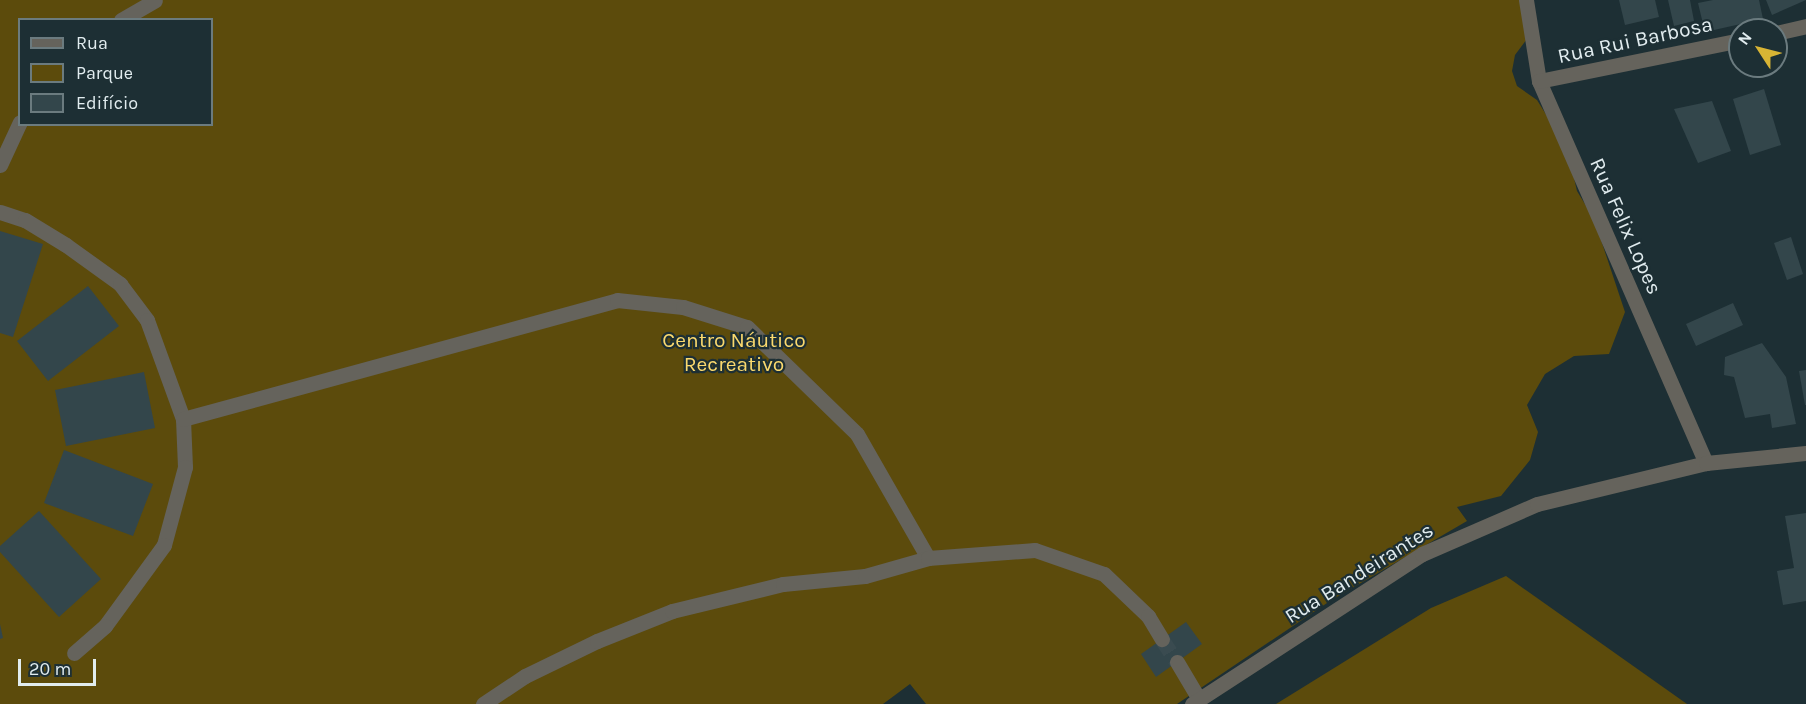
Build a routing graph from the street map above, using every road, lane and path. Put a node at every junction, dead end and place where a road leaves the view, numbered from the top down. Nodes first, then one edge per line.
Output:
1 (155, 0) edge
2 (1526, 0) edge
3 (124, 18) edge
4 (1806, 26) edge
5 (1788, 30) edge
6 (1728, 42) edge
7 (1539, 81) junction
8 (18, 126) edge
9 (0, 165) edge
10 (0, 212) edge
11 (183, 419) junction
12 (1806, 453) edge
13 (1706, 463) junction
14 (928, 558) junction
15 (1162, 639) tunnel mouth
16 (74, 653) dead end
17 (1177, 662) tunnel mouth
18 (1196, 702) edge
19 (483, 704) edge

1 - 3 street
2 - 7 street, Rua Felix Lopes
4 - 5 street
6 - 7 street, Rua Rui Barbosa
7 - 13 street, Rua Felix Lopes
8 - 9 street
10 - 11 street
11 - 14 street
11 - 16 street
12 - 13 street, Rua Bandeirantes
13 - 18 street, Rua Bandeirantes
14 - 15 street
14 - 19 street
17 - 18 street

